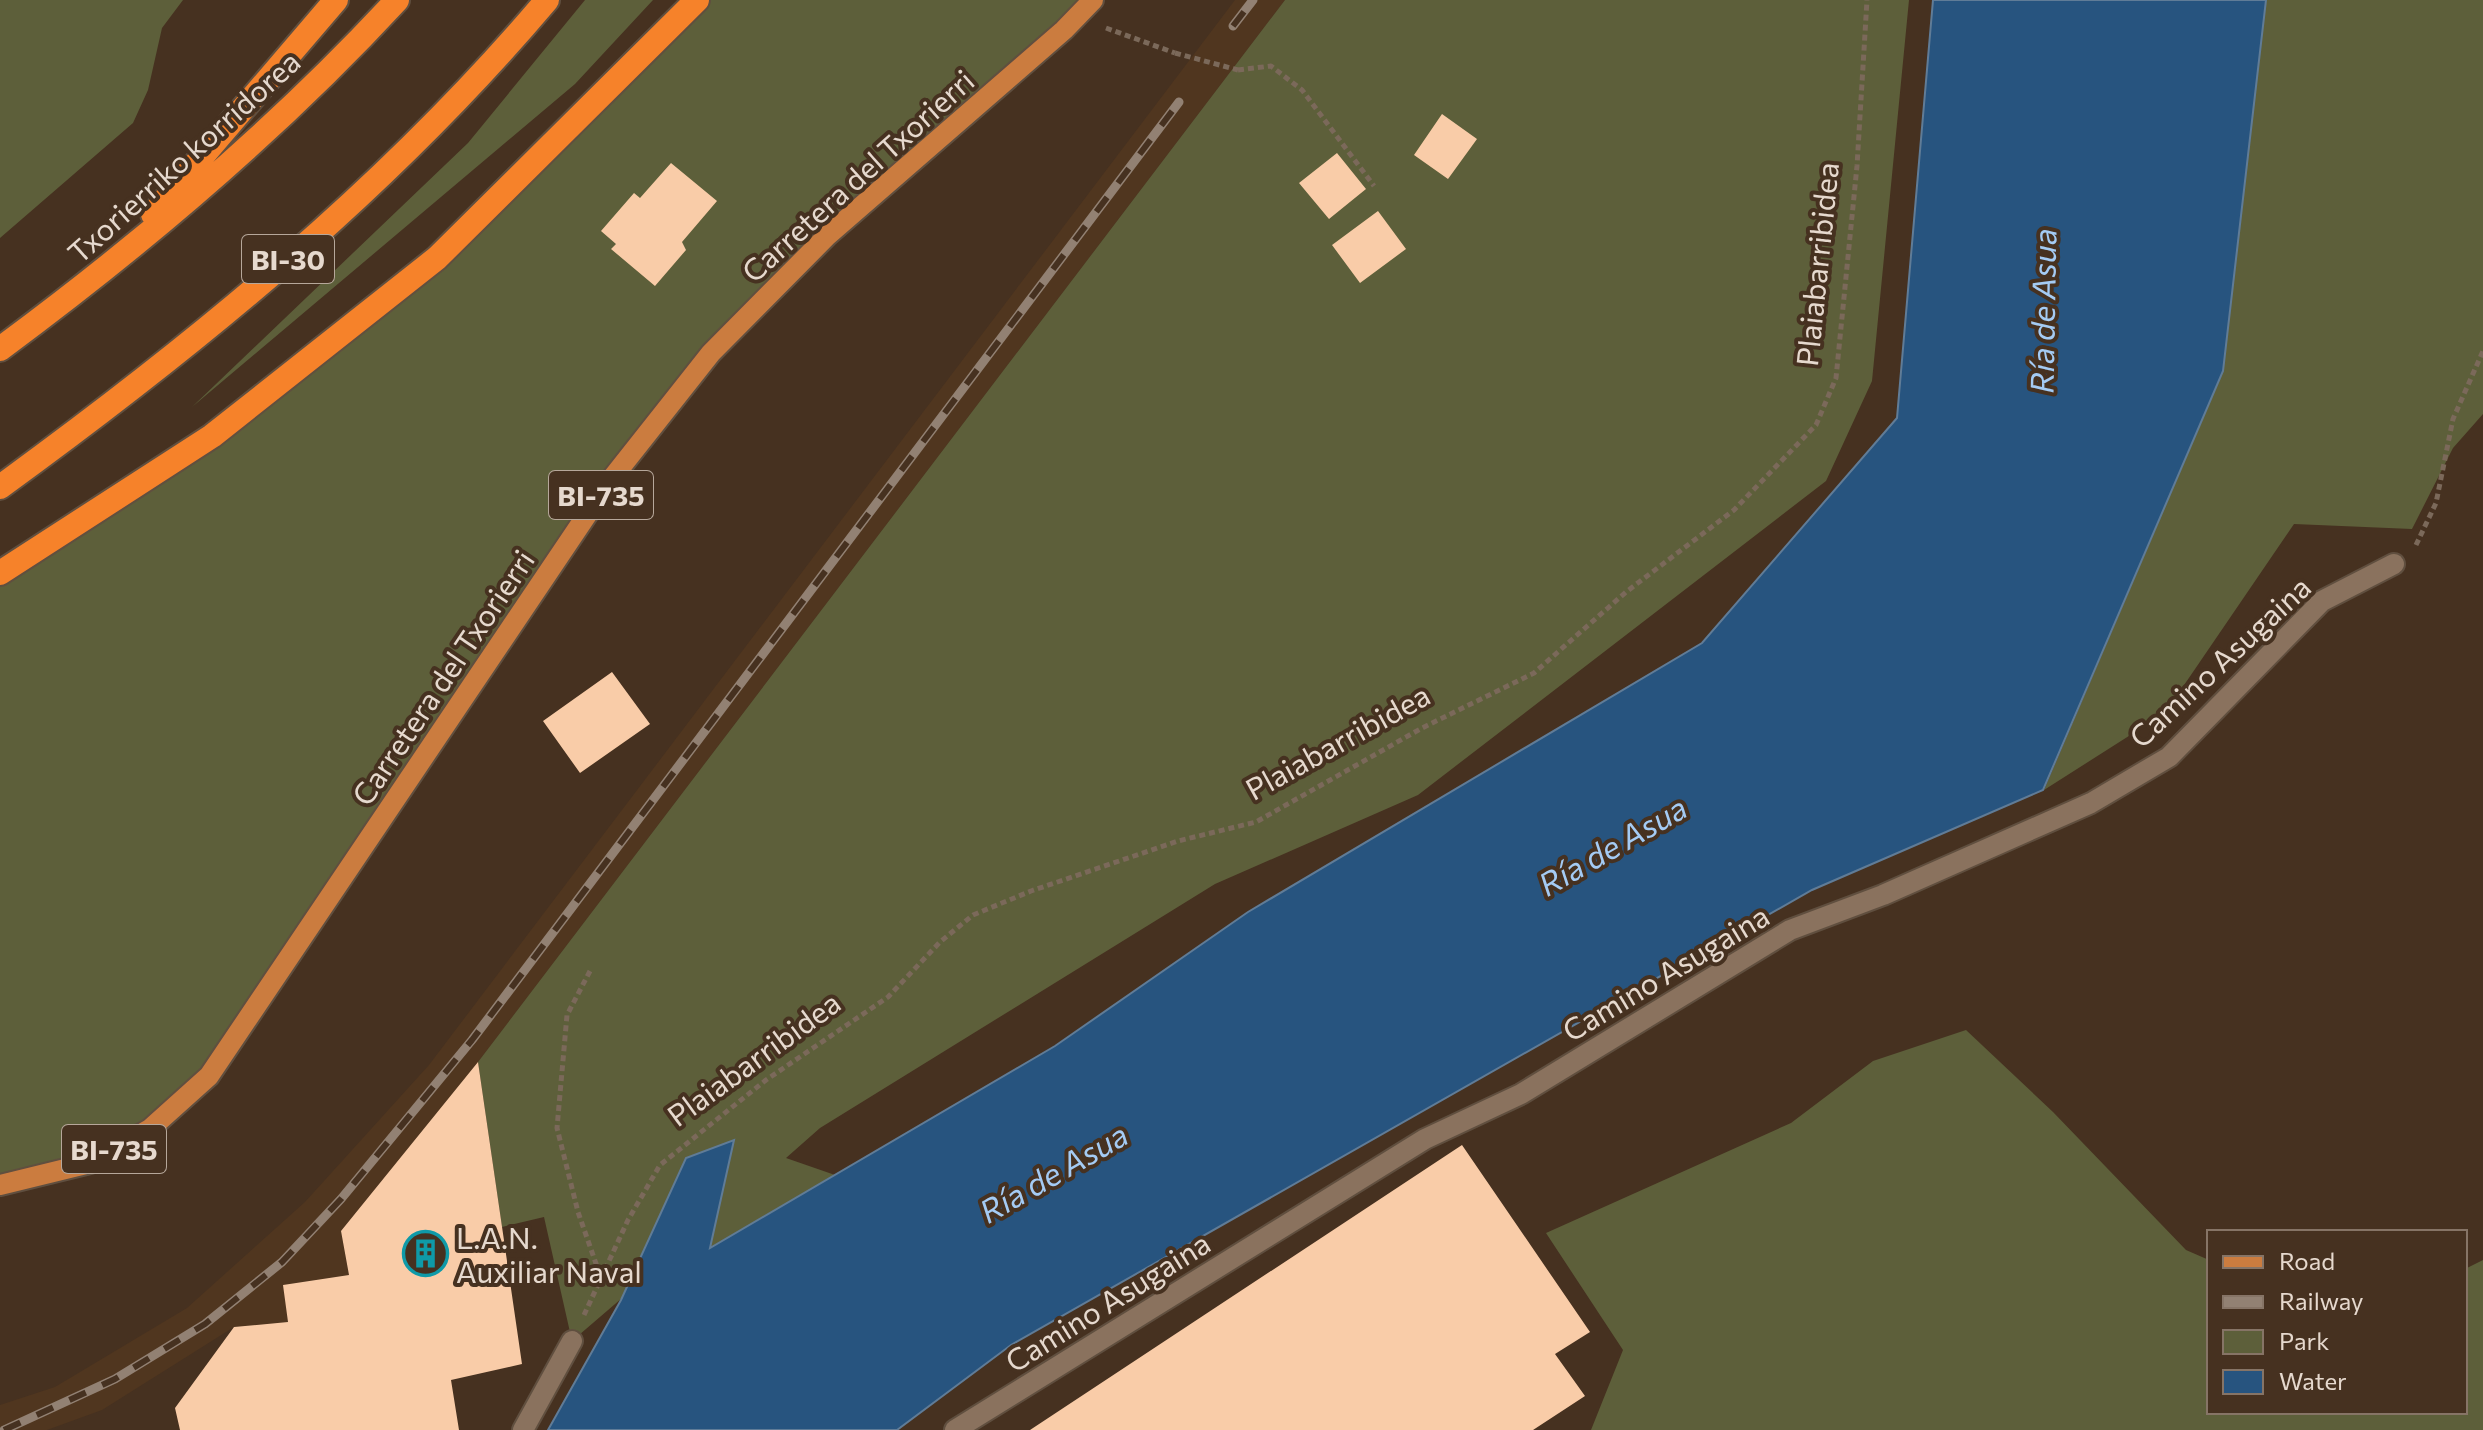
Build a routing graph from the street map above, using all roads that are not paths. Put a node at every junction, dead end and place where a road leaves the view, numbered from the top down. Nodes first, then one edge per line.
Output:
1 (336, 0) edge
2 (397, 0) edge
3 (547, 0) edge
4 (697, 0) edge
5 (1093, 0) edge
6 (101, 274) junction
7 (0, 349) edge
8 (0, 487) edge
9 (2394, 564) road end
10 (0, 573) edge
11 (0, 1185) edge
12 (572, 1341) road end
13 (523, 1430) edge
14 (955, 1430) edge

1 - 6 highway
2 - 6 highway, Txorierriko korridorea
3 - 8 highway, BI-30
4 - 10 highway
5 - 11 main road, Carretera del Txorierri / BI-735
6 - 7 highway, Txorierriko korridorea
9 - 14 lane, Camino Asugaina
12 - 13 lane

